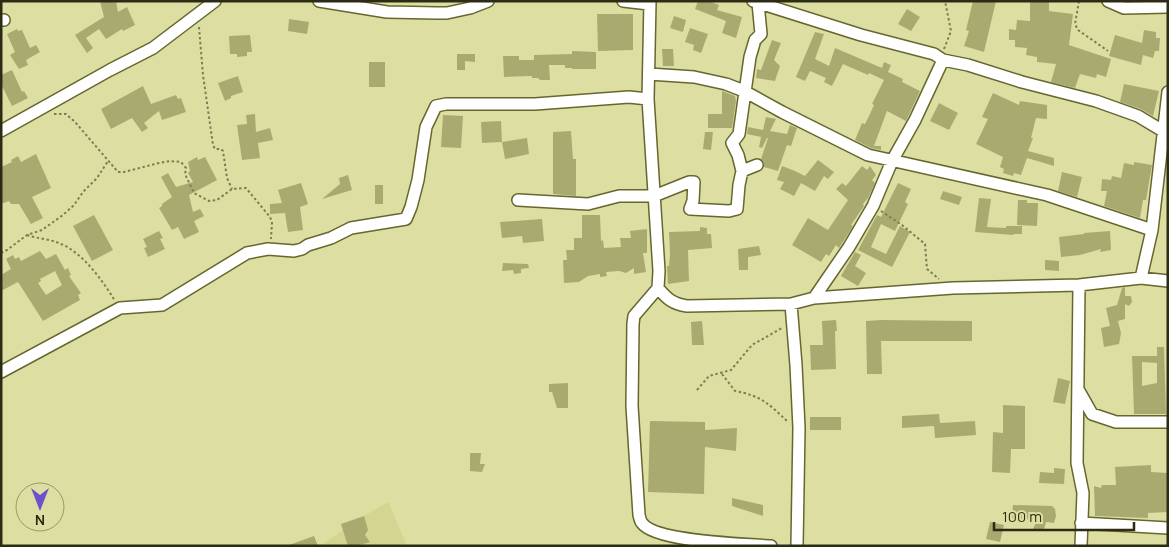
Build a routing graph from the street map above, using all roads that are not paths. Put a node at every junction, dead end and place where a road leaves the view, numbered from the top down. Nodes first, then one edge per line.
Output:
1 (215, 1) edge
2 (319, 1) edge
3 (488, 1) edge
4 (623, 1) edge
5 (1108, 1) edge
6 (756, 2) edge
7 (650, 3) edge
8 (1168, 7) edge
9 (941, 59) junction
10 (649, 74) junction
11 (744, 91) junction
12 (1168, 92) edge
13 (648, 99) junction
14 (1, 132) edge
15 (1165, 133) edge
16 (892, 161) junction
17 (757, 165) dead end
18 (742, 171) junction
19 (654, 196) junction
20 (518, 200) dead end
21 (1152, 230) junction
22 (1141, 278) junction
23 (1168, 281) edge
24 (1079, 285) junction
25 (658, 288) junction
26 (814, 298) junction
27 (791, 304) junction
28 (1, 372) edge
29 (1078, 389) junction
30 (1092, 414) junction
31 (1168, 422) edge
32 (1077, 428) junction
33 (1081, 523) junction
34 (1168, 528) edge
35 (771, 546) edge
36 (797, 546) edge
37 (1081, 546) edge

1 - 14 street
2 - 3 street
4 - 7 street
5 - 8 street
6 - 9 street
6 - 11 street
7 - 10 street
9 - 15 street
9 - 16 street
10 - 11 street
10 - 13 street
11 - 16 street
11 - 18 street
12 - 15 street
13 - 19 street
13 - 28 street
15 - 21 street
16 - 21 street
16 - 26 street
17 - 18 street
18 - 19 street
19 - 20 street
19 - 25 street
21 - 22 street
22 - 23 street
22 - 24 street
24 - 26 street
24 - 29 street
25 - 27 street
25 - 35 street
26 - 27 street
27 - 36 street
29 - 30 street
29 - 32 street
30 - 31 street
30 - 32 street
32 - 33 street
33 - 34 street
33 - 37 street

